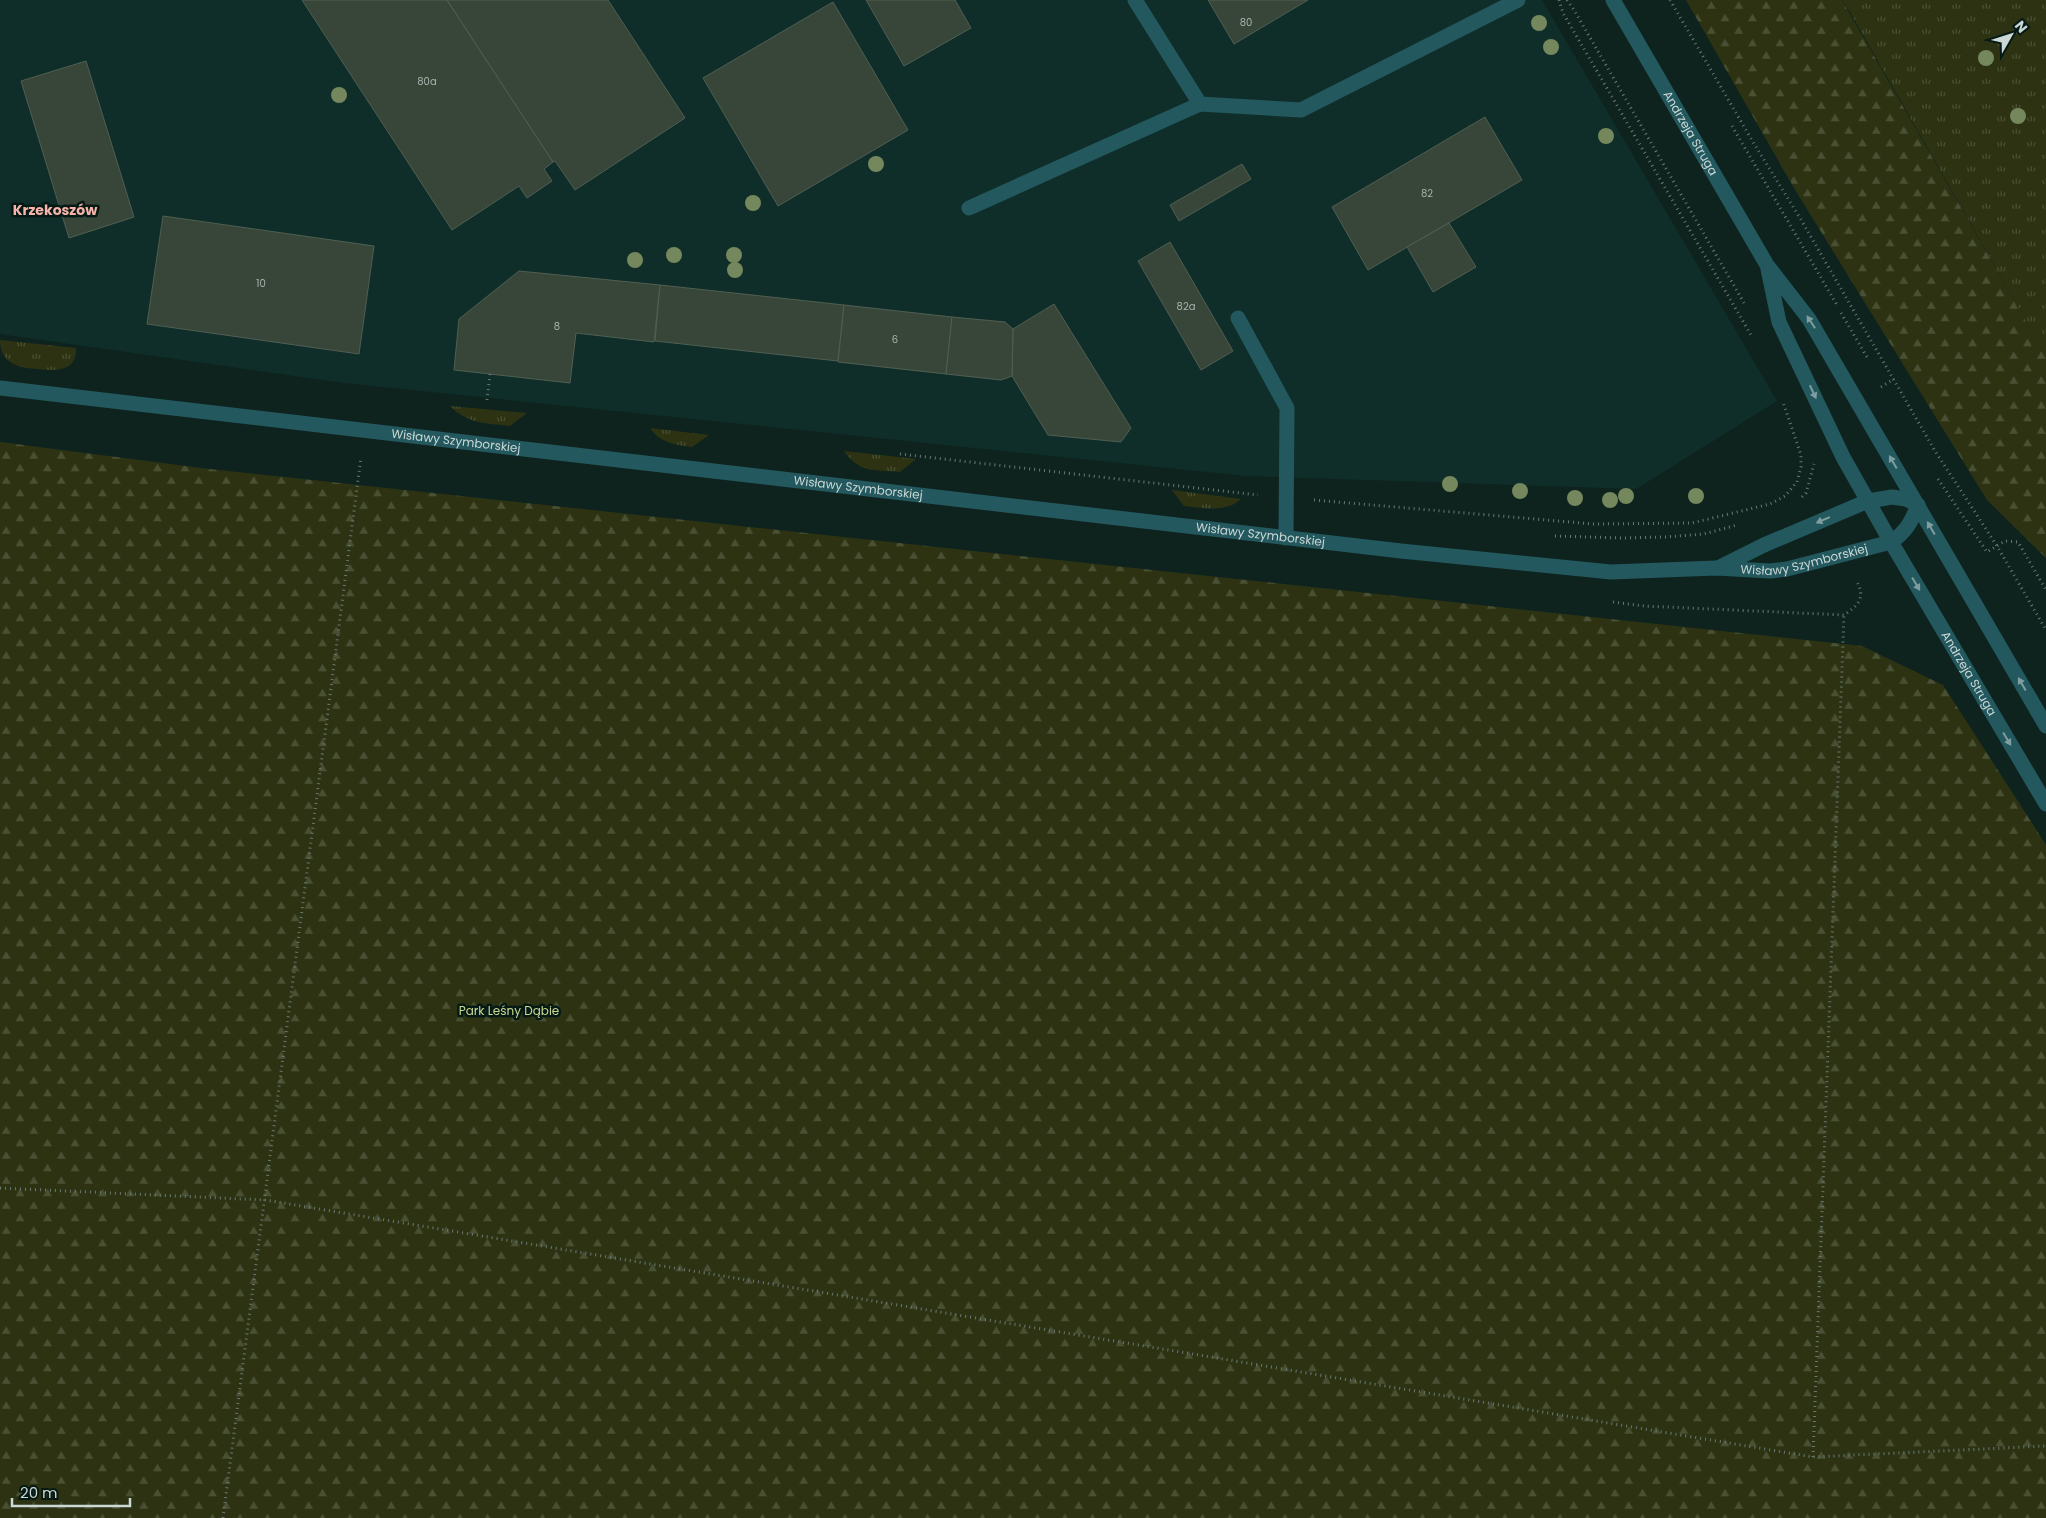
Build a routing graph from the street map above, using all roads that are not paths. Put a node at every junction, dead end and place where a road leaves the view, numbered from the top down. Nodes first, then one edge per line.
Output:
1 (1135, 0) edge
2 (1518, 0) edge
3 (1613, 0) edge
4 (1200, 104) junction
5 (969, 208) dead end
6 (1767, 265) junction
7 (1238, 318) dead end
8 (0, 388) edge
9 (1868, 501) junction
10 (1918, 504) junction
11 (1286, 538) junction
12 (1891, 542) junction
13 (1716, 568) junction
14 (2046, 726) edge
15 (2046, 804) edge

1 - 4 street
2 - 4 street
3 - 6 street, Andrzeja Struga
4 - 5 street
6 -> 9 street, Andrzeja Struga
10 -> 6 street, Andrzeja Struga
7 - 11 street
8 - 11 street, Wisławy Szymborskiej
9 - 10 street
9 - 12 street, Andrzeja Struga
9 -> 13 street, Wisławy Szymborskiej
10 - 12 street
14 -> 10 street, Andrzeja Struga
11 - 13 street, Wisławy Szymborskiej
12 - 13 street, Wisławy Szymborskiej
12 -> 15 street, Andrzeja Struga

